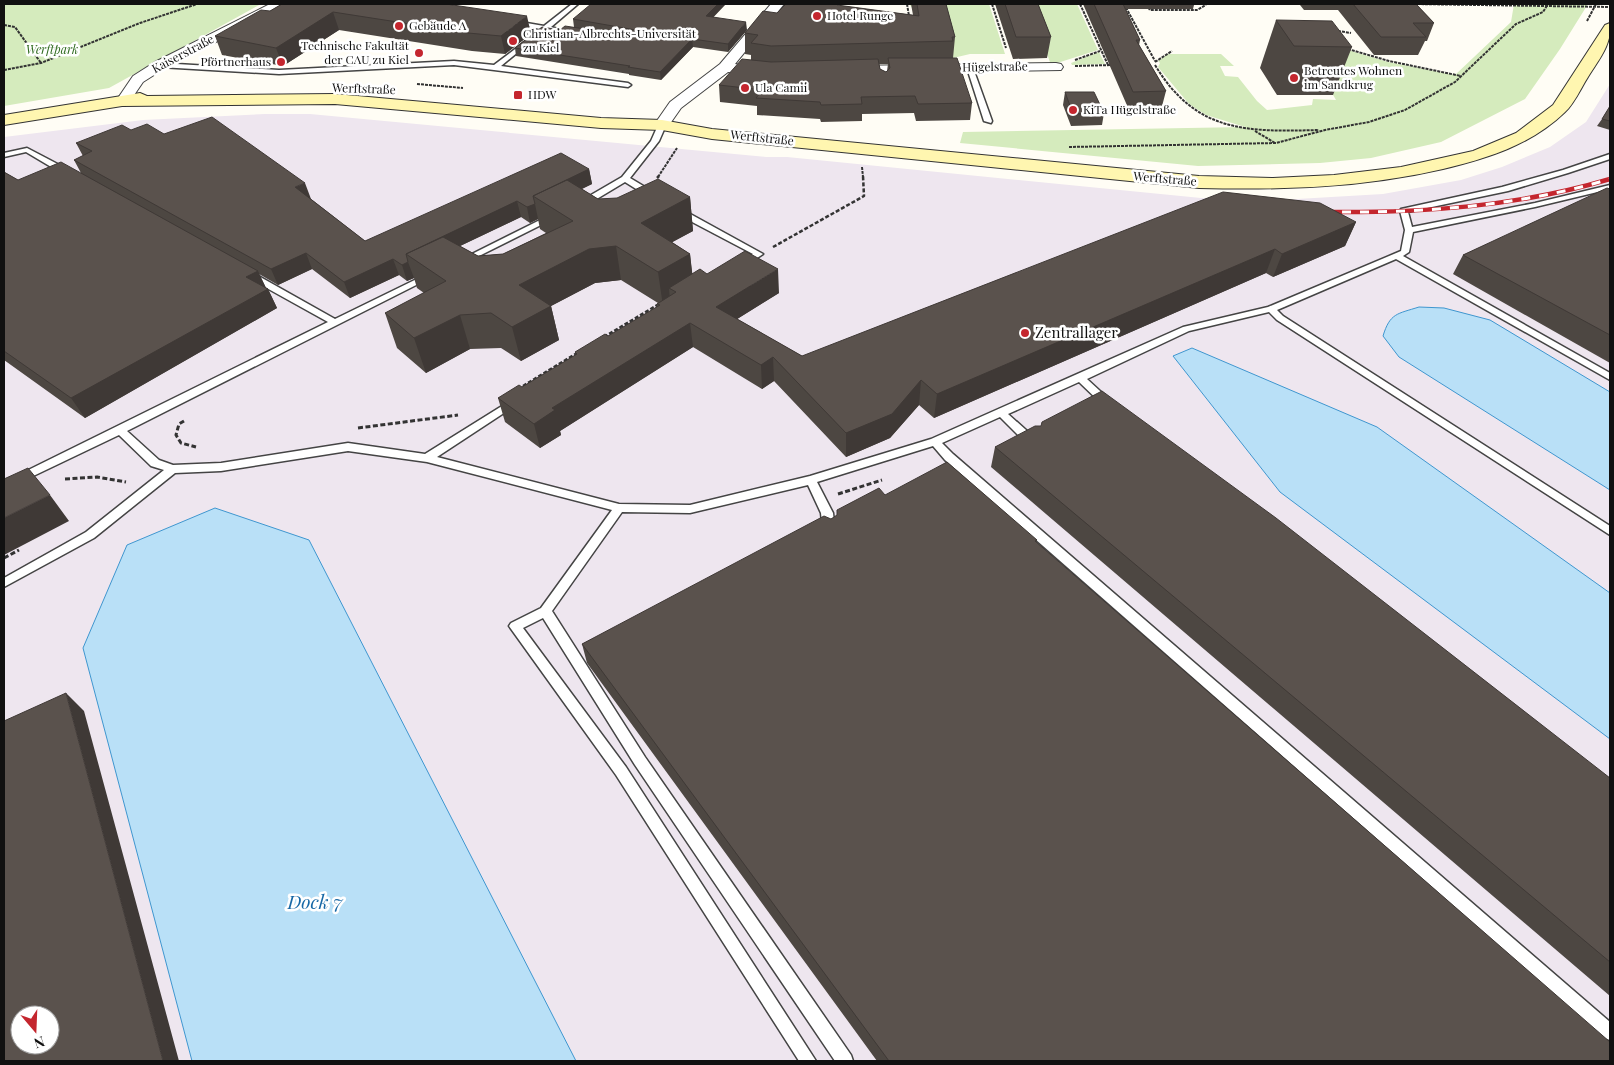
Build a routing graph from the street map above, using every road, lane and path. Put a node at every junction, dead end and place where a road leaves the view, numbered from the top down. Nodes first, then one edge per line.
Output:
1 (197, 4) edge
2 (279, 4) edge
3 (575, 4) edge
4 (778, 4) edge
5 (906, 4) edge
6 (992, 4) edge
7 (1080, 4) edge
8 (1124, 4) edge
9 (1146, 4) edge
10 (1412, 4) edge
11 (1549, 4) edge
12 (1206, 5) edge
13 (1596, 5) edge
14 (1610, 7) edge
15 (506, 22) edge
16 (911, 22) edge
17 (4, 24) edge
18 (1586, 24) dead end
19 (546, 28) junction
20 (1610, 28) edge
21 (564, 31) edge
22 (1337, 31) edge
23 (1351, 33) dead end
24 (538, 34) edge
25 (531, 39) edge
26 (1344, 47) edge
27 (1100, 51) junction
28 (1172, 51) dead end
29 (1155, 61) junction
30 (41, 63) junction
31 (160, 65) junction
32 (1108, 65) junction
33 (1117, 65) edge
34 (495, 67) junction
35 (725, 67) junction
36 (1012, 67) junction
37 (1056, 67) junction
38 (970, 68) junction
39 (4, 70) edge
40 (835, 70) edge
41 (780, 72) edge
42 (1461, 76) junction
43 (628, 84) dead end
44 (123, 101) junction
45 (4, 120) edge
46 (988, 121) dead end
47 (662, 125) junction
48 (1325, 130) junction
49 (1254, 131) junction
50 (1276, 143) junction
51 (682, 146) dead end
52 (1066, 147) dead end
53 (4, 155) edge
54 (1610, 156) edge
55 (862, 166) dead end
56 (78, 179) edge
57 (625, 179) junction
58 (1610, 187) edge
59 (640, 188) junction
60 (662, 201) edge
61 (576, 206) edge
62 (670, 206) edge
63 (558, 215) edge
64 (1409, 230) junction
65 (759, 254) junction
66 (1397, 256) junction
67 (239, 269) edge
68 (734, 269) edge
69 (660, 303) edge
70 (1271, 309) junction
71 (334, 322) junction
72 (614, 330) junction
73 (619, 333) edge
74 (597, 340) edge
75 (580, 351) edge
76 (1610, 376) edge
77 (1080, 378) junction
78 (521, 386) edge
79 (522, 397) edge
80 (1117, 411) edge
81 (1001, 413) junction
82 (488, 418) junction
83 (185, 420) dead end
84 (354, 428) dead end
85 (120, 430) junction
86 (1031, 441) edge
87 (935, 442) junction
88 (201, 447) dead end
89 (427, 458) junction
90 (172, 469) junction
91 (885, 478) dead end
92 (64, 479) dead end
93 (812, 480) junction
94 (153, 484) junction
95 (4, 486) edge
96 (820, 500) junction
97 (619, 508) junction
98 (1610, 531) edge
99 (829, 533) edge
100 (4, 583) edge
101 (545, 611) junction
102 (640, 761) junction
103 (621, 771) junction
104 (1610, 1032) edge
105 (808, 1061) edge
106 (846, 1061) edge

1 - 30 path
2 - 31 street, Kaiserstraße
3 - 19 lane
4 - 35 street
5 - 16 path
6 - 36 path
7 - 27 path
8 - 29 path
9 - 12 path
10 - 11 path
11 - 13 path
11 - 42 path
13 - 14 path
13 - 18 path
15 - 19 lane
17 - 30 path
19 - 21 lane
19 - 24 lane
20 - 47 main road, Werftstraße
22 - 23 path
25 - 34 lane
26 - 42 path
27 - 32 path
27 - 37 path
28 - 29 path
29 - 49 path
30 - 39 path
31 - 34 lane
31 - 44 street, Kaiserstraße
32 - 33 path
32 - 37 path
34 - 43 lane
35 - 41 street
35 - 47 street
36 - 37 street, Hügelstraße
36 - 38 street, Hügelstraße
38 - 40 street, Hügelstraße
38 - 46 lane
42 - 48 path
44 - 45 main road, Werftstraße
44 - 47 main road, Werftstraße
47 - 57 lane
48 - 49 path
48 - 50 path
49 - 50 path
50 - 52 path
51 - 59 path
53 - 56 lane
54 - 64 lane
55 - 65 path
57 - 59 lane
57 - 61 lane
58 - 64 lane
59 - 60 lane
62 - 65 lane
63 - 71 lane
64 - 66 lane
65 - 68 lane
66 - 70 lane
66 - 76 lane
67 - 71 lane
69 - 72 path
70 - 77 lane
70 - 98 lane
71 - 85 lane
72 - 73 path
72 - 74 path
75 - 78 path
77 - 80 lane
77 - 81 lane
79 - 82 lane
81 - 86 lane
81 - 87 lane
82 - 84 path
82 - 89 lane
83 - 88 path
85 - 90 lane
85 - 95 lane
87 - 93 lane
87 - 104 lane
89 - 90 lane
89 - 97 lane
90 - 94 lane
91 - 96 path
92 - 94 path
93 - 96 lane
93 - 97 lane
94 - 100 lane
96 - 99 lane
97 - 101 lane
101 - 102 lane
101 - 103 lane
102 - 103 lane
102 - 106 lane
103 - 105 lane

